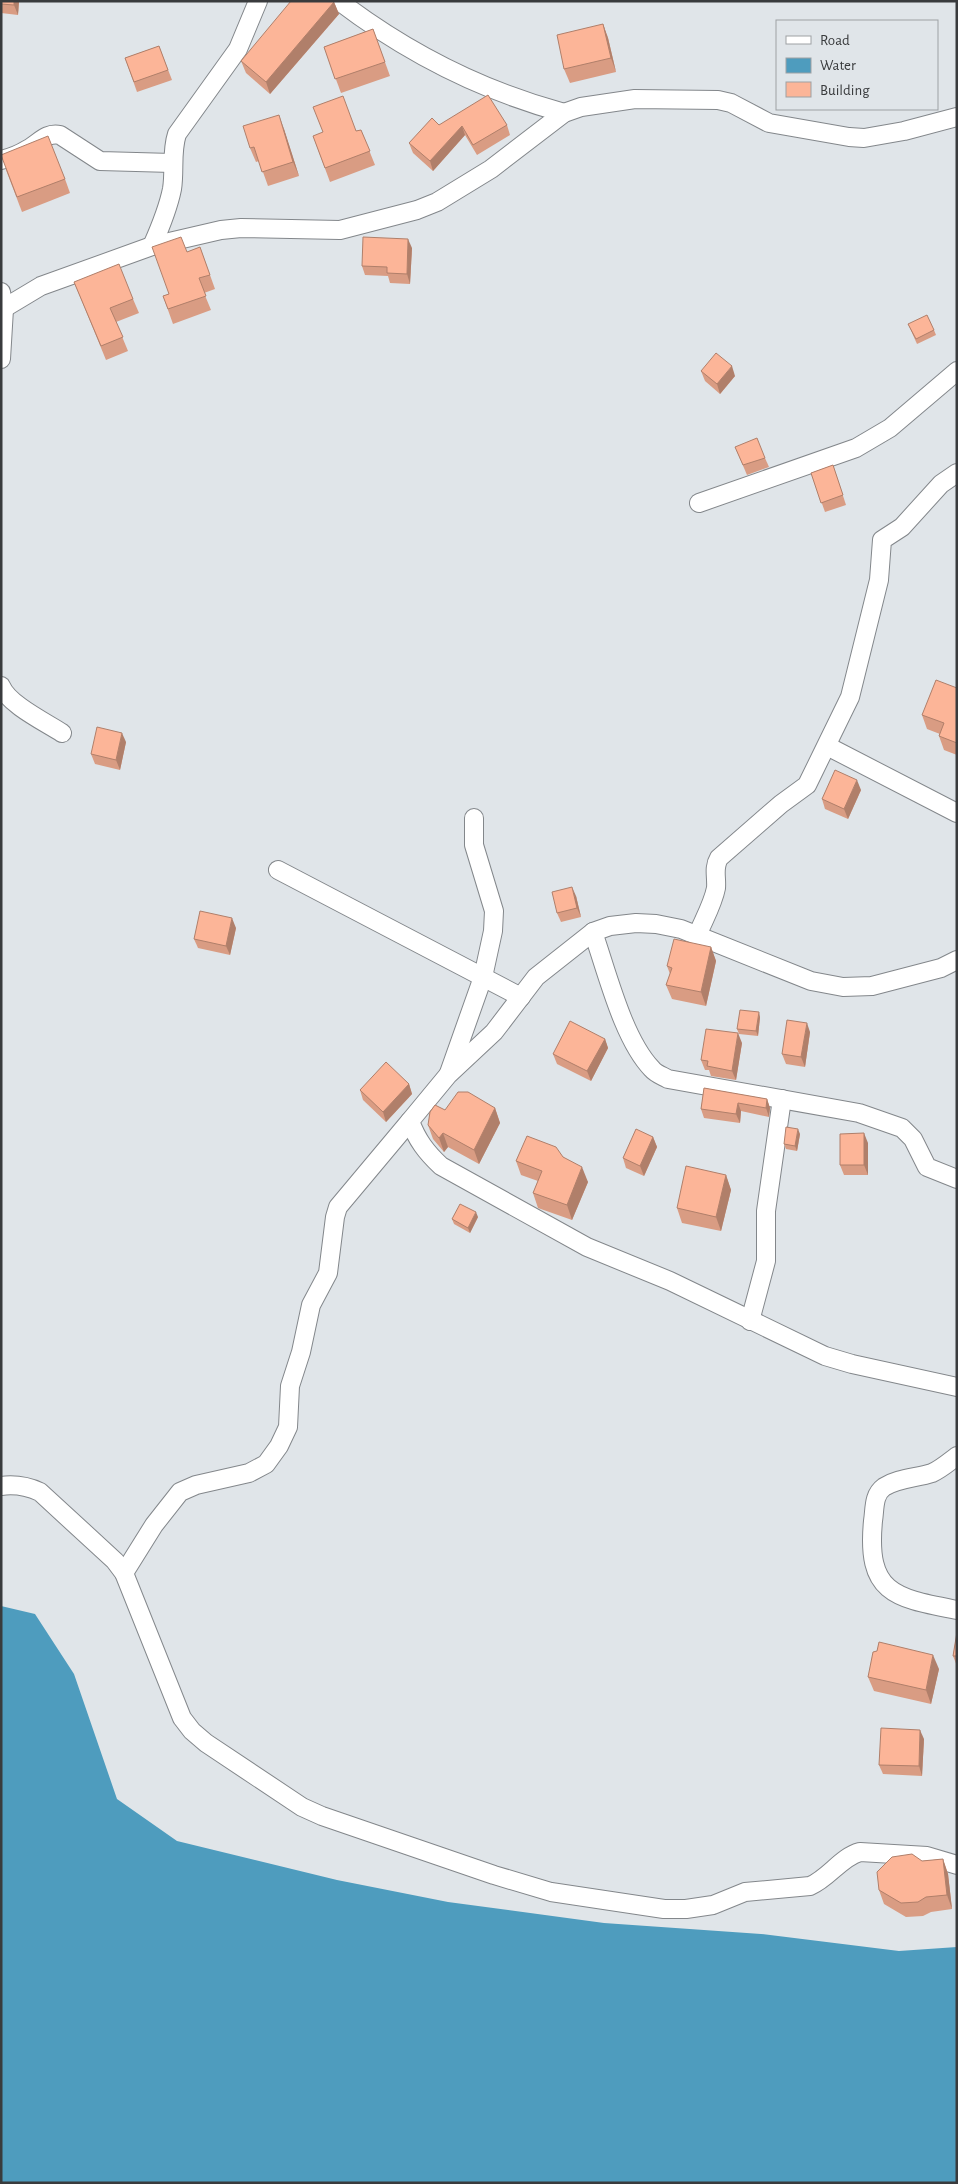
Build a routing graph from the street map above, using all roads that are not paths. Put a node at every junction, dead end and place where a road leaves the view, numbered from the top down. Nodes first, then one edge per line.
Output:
1 (258, 1) edge
2 (339, 1) edge
3 (564, 113) junction
4 (957, 117) edge
5 (1, 160) edge
6 (172, 163) junction
7 (152, 246) junction
8 (2, 304) edge
9 (1, 360) edge
10 (957, 370) edge
11 (957, 474) edge
12 (699, 503) dead end
13 (1, 686) edge
14 (62, 733) dead end
15 (827, 746) junction
16 (957, 813) edge
17 (474, 818) dead end
18 (278, 870) dead end
19 (593, 932) junction
20 (697, 936) junction
21 (957, 960) edge
22 (483, 977) junction
23 (521, 997) junction
24 (448, 1075) junction
25 (782, 1099) junction
26 (410, 1121) junction
27 (957, 1179) edge
28 (750, 1321) junction
29 (957, 1387) edge
30 (957, 1456) edge
31 (1, 1486) edge
32 (124, 1573) junction
33 (957, 1610) edge
34 (957, 1865) edge

1 - 6 street
2 - 3 street
3 - 4 street
3 - 7 street
5 - 6 street
6 - 7 street
7 - 8 street
8 - 9 street
10 - 12 street
11 - 15 street
13 - 14 street
15 - 16 street
15 - 20 street
17 - 22 street
18 - 22 street
19 - 20 street
19 - 23 street
19 - 25 street
20 - 21 street
22 - 23 street
22 - 24 street
23 - 24 street
24 - 26 street
25 - 27 street
25 - 28 street
26 - 28 street
26 - 32 street
28 - 29 street
30 - 33 street
31 - 32 street
32 - 34 street

